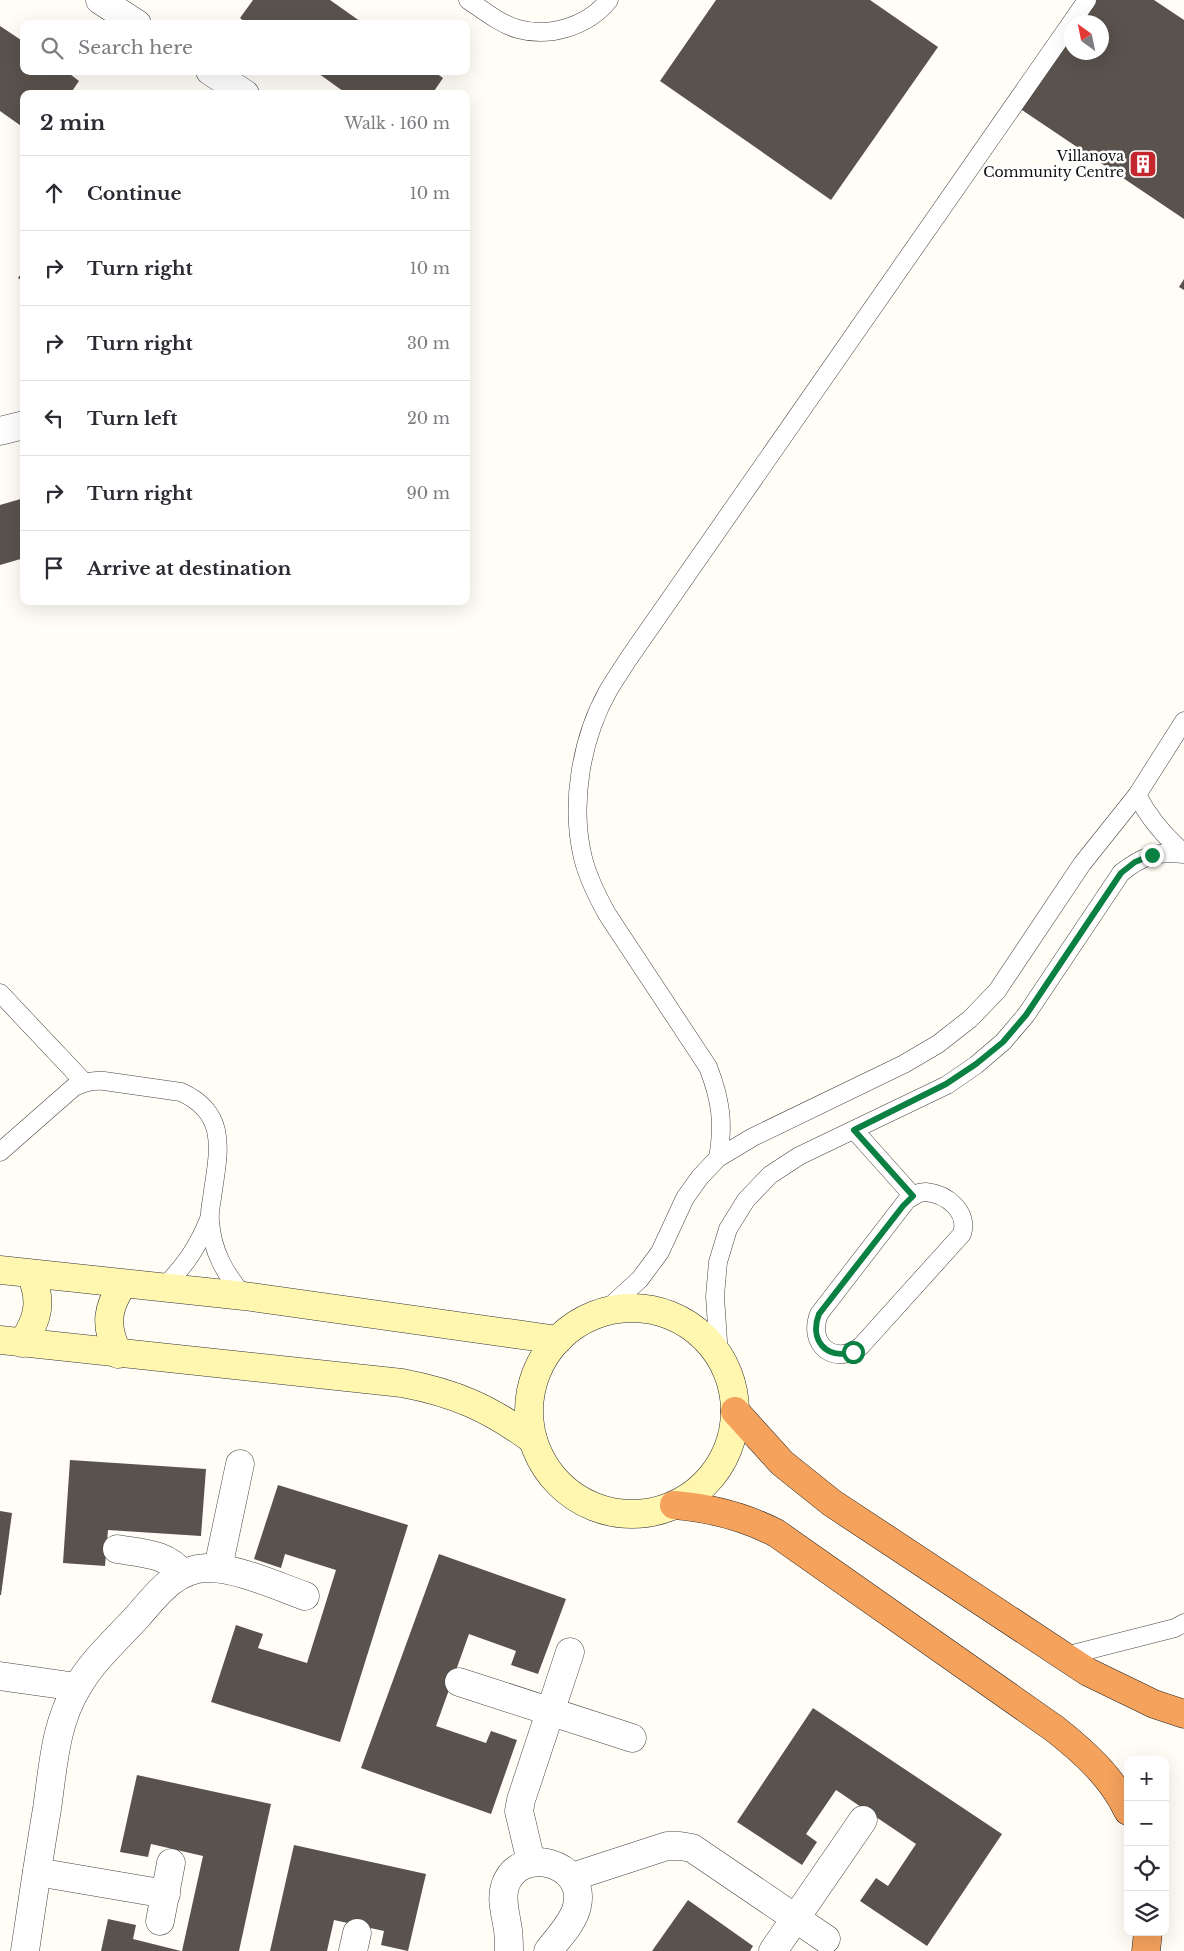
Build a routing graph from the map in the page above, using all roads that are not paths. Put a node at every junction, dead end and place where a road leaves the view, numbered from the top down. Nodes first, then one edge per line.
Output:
1 (100, 0) edge
2 (468, 0) edge
3 (609, 0) edge
4 (1087, 0) edge
5 (131, 20) edge
6 (216, 75) edge
7 (239, 90) edge
8 (20, 426) edge
9 (0, 431) edge
10 (1184, 722) edge
11 (1137, 795) junction
12 (1184, 853) edge
13 (0, 992) edge
14 (84, 1082) junction
15 (854, 1130) junction
16 (0, 1152) edge
17 (718, 1158) junction
18 (913, 1196) junction
19 (210, 1219) junction
20 (0, 1270) edge
21 (31, 1274) junction
22 (123, 1284) junction
23 (163, 1288) junction
24 (244, 1296) junction
25 (604, 1312) junction
26 (558, 1340) junction
27 (11, 1341) edge
28 (118, 1354) junction
29 (720, 1356) junction
30 (735, 1411) junction
31 (532, 1440) junction
32 (240, 1464) dead end
33 (674, 1505) junction
34 (116, 1549) dead end
35 (218, 1568) junction
36 (182, 1574) junction
37 (305, 1596) dead end
38 (1184, 1624) edge
39 (570, 1652) dead end
40 (1065, 1656) junction
41 (0, 1676) edge
42 (459, 1682) dead end
43 (77, 1687) junction
44 (551, 1712) junction
45 (1184, 1714) edge
46 (632, 1738) dead end
47 (1124, 1803) edge
48 (863, 1820) dead end
49 (531, 1862) junction
50 (171, 1863) dead end
51 (37, 1872) junction
52 (572, 1878) junction
53 (166, 1894) junction
54 (796, 1918) junction
55 (160, 1921) dead end
56 (1148, 1936) edge
57 (826, 1939) dead end
58 (25, 1951) edge
59 (509, 1951) edge
60 (548, 1951) edge
61 (773, 1951) edge
62 (1146, 1951) edge

1 - 5 street
2 - 3 lane
4 - 17 lane
6 - 7 street
8 - 9 street
10 - 11 lane
11 - 12 lane
11 - 17 lane
12 - 15 lane
13 - 14 lane
14 - 16 lane
14 - 19 lane
15 - 18 lane
15 - 29 lane
17 - 25 lane
18 - 18 lane
19 - 23 lane
19 - 24 lane
20 - 21 street
21 - 22 street
21 - 27 street
22 - 23 street
22 - 28 street
23 - 24 street
24 - 26 street
25 - 26 street
25 - 29 street
26 - 31 street
27 - 28 street
28 - 31 street
29 - 30 street
30 - 33 street
30 - 40 highway
31 - 33 street
32 - 35 street
33 - 47 highway
34 - 36 street
35 - 36 street
35 - 37 street
36 - 43 street
38 - 40 lane
39 - 44 street
40 - 45 highway
41 - 43 street
42 - 44 street
43 - 51 street
44 - 46 street
44 - 49 street
48 - 54 street
49 - 52 street
49 - 59 street
50 - 53 street
51 - 53 street
51 - 58 street
52 - 54 street
52 - 60 street
53 - 55 street
54 - 57 street
54 - 61 street
56 - 62 highway

